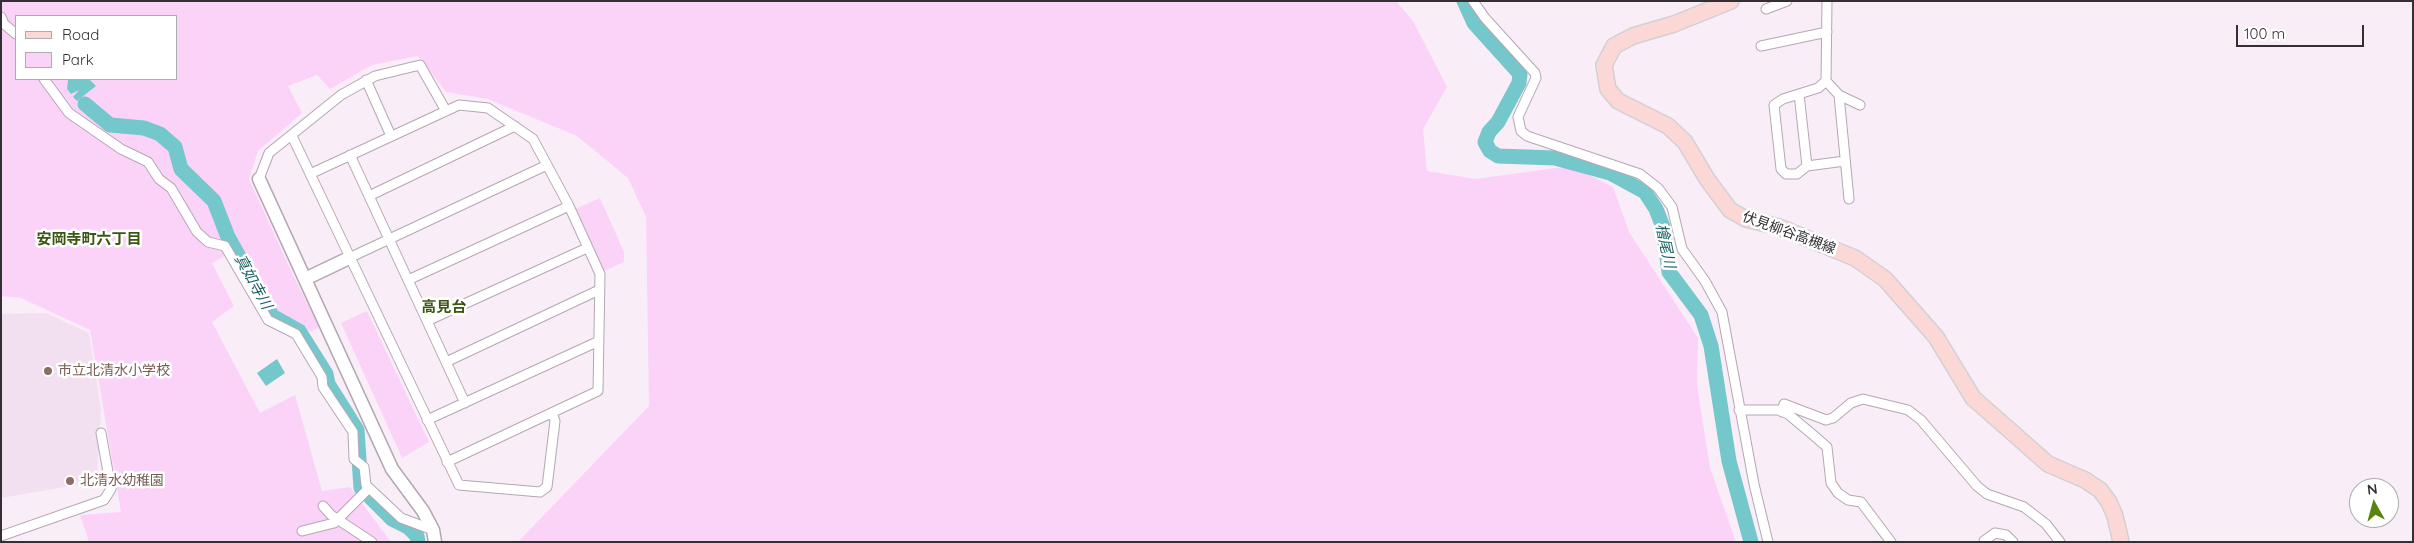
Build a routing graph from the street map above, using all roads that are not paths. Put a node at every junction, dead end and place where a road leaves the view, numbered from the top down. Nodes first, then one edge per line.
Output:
1 (1474, 1) edge
2 (1730, 1) edge
3 (1787, 1) edge
4 (1827, 1) edge
5 (1703, 6) edge
6 (1766, 8) dead end
7 (1, 17) edge
8 (1827, 32) junction
9 (15, 33) edge
10 (1761, 46) dead end
11 (45, 80) edge
12 (366, 80) junction
13 (1826, 81) junction
14 (1799, 94) junction
15 (1839, 95) junction
16 (1860, 105) dead end
17 (446, 111) junction
18 (515, 126) junction
19 (292, 136) junction
20 (391, 136) junction
21 (350, 156) junction
22 (1846, 161) junction
23 (547, 165) junction
24 (1806, 166) junction
25 (310, 174) junction
26 (259, 179) joint
27 (369, 196) junction
28 (1849, 199) dead end
29 (569, 206) junction
30 (389, 239) junction
31 (588, 248) junction
32 (349, 258) junction
33 (305, 278) junction
34 (408, 280) junction
35 (599, 290) junction
36 (427, 321) junction
37 (599, 341) junction
38 (446, 362) junction
39 (465, 403) junction
40 (1739, 410) junction
41 (1782, 412) junction
42 (552, 413) junction
43 (427, 420) junction
44 (101, 433) dead end
45 (447, 462) junction
46 (369, 488) junction
47 (323, 506) dead end
48 (338, 519) junction
49 (302, 531) dead end
50 (1, 536) edge
51 (434, 536) edge
52 (1984, 540) dead end
53 (372, 542) edge
54 (1768, 542) edge
55 (1891, 542) edge
56 (2013, 542) edge
57 (2060, 542) edge
58 (2121, 542) edge

1 - 40 street
2 - 5 main road, 伏見柳谷高槻線
3 - 6 street
4 - 8 street
5 - 58 main road, 伏見柳谷高槻線
7 - 9 street
8 - 10 street
8 - 13 street
11 - 46 street
12 - 17 street
12 - 19 street
12 - 20 street
13 - 14 street
13 - 15 street
14 - 24 street
14 - 24 street
15 - 16 street
15 - 22 street
17 - 18 street
17 - 20 street
18 - 23 street
18 - 27 street
19 - 25 street
19 - 26 street
20 - 21 street
21 - 25 street
21 - 27 street
22 - 24 street
22 - 28 street
23 - 29 street
23 - 30 street
25 - 32 street
26 - 33 street
27 - 30 street
29 - 31 street
29 - 34 street
30 - 32 street
30 - 34 street
31 - 35 street
31 - 36 street
32 - 33 street
32 - 43 street
33 - 51 street
34 - 36 street
35 - 37 street
35 - 38 street
36 - 38 street
37 - 39 street
37 - 42 street
38 - 39 street
39 - 43 street
40 - 41 street
40 - 54 street
41 - 55 street
41 - 57 street
42 - 45 street
42 - 45 street
43 - 45 street
44 - 50 street
46 - 48 street
46 - 51 street
47 - 48 street
48 - 49 street
48 - 53 street
52 - 56 street

